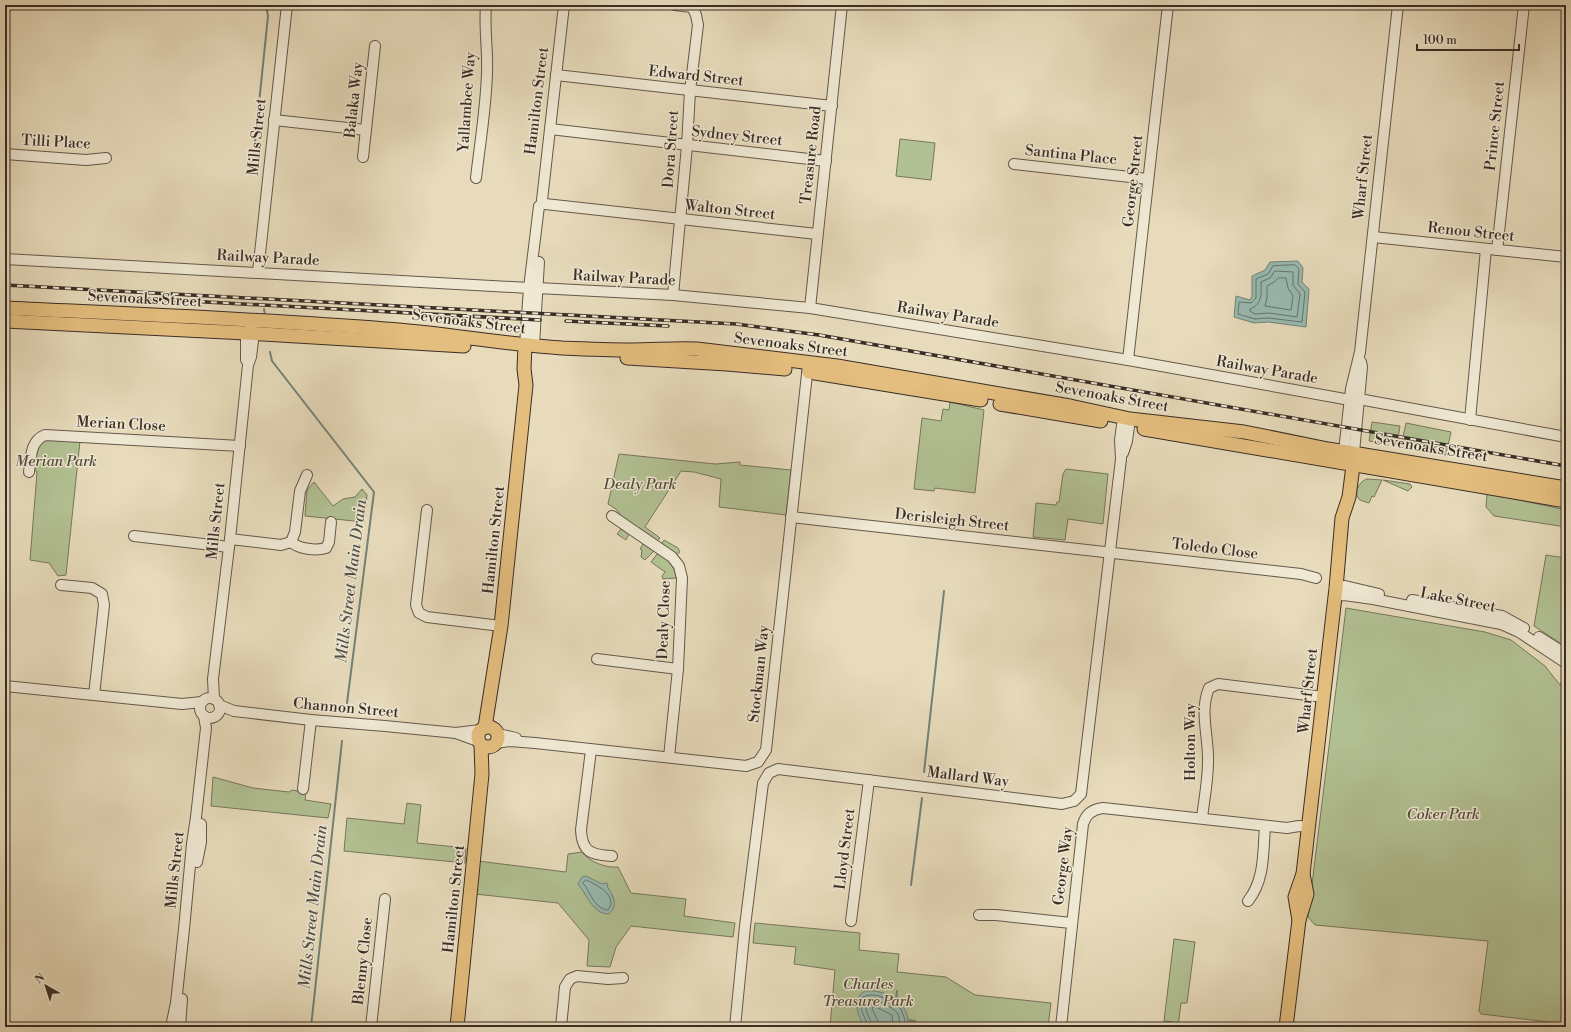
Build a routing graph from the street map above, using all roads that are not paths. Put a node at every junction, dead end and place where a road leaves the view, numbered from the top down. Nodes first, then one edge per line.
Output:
1 (287, 5) edge
2 (486, 5) edge
3 (564, 5) edge
4 (675, 5) edge
5 (842, 5) edge
6 (1168, 5) edge
7 (1398, 5) edge
8 (1524, 5) edge
9 (374, 46) dead end
10 (556, 75) junction
11 (690, 91) junction
12 (832, 106) junction
13 (274, 120) junction
14 (550, 129) junction
15 (366, 130) junction
16 (687, 146) junction
17 (5, 154) edge
18 (106, 158) dead end
19 (363, 158) dead end
20 (826, 161) junction
21 (1014, 164) dead end
22 (476, 178) dead end
23 (1148, 179) junction
24 (542, 204) junction
25 (681, 219) junction
26 (818, 234) junction
27 (1373, 237) junction
28 (1486, 249) junction
29 (1497, 250) junction
30 (1566, 257) edge
31 (5, 259) edge
32 (258, 272) junction
33 (533, 288) junction
34 (673, 295) junction
35 (5, 308) edge
36 (810, 308) junction
37 (236, 319) junction
38 (5, 321) edge
39 (264, 321) junction
40 (250, 332) junction
41 (529, 349) junction
42 (1128, 360) junction
43 (807, 367) junction
44 (1354, 400) junction
45 (1470, 420) junction
46 (1126, 422) junction
47 (1566, 437) edge
48 (240, 446) junction
49 (1349, 458) junction
50 (29, 472) dead end
51 (307, 474) dead end
52 (1566, 488) edge
53 (1566, 501) edge
54 (427, 510) dead end
55 (612, 516) dead end
56 (791, 517) junction
57 (331, 522) dead end
58 (134, 536) dead end
59 (291, 542) junction
60 (229, 543) junction
61 (1110, 552) junction
62 (1316, 578) dead end
63 (61, 584) dead end
64 (1336, 592) junction
65 (501, 626) junction
66 (1566, 654) edge
67 (597, 659) dead end
68 (1566, 663) edge
69 (678, 669) junction
70 (5, 686) edge
71 (94, 695) junction
72 (1324, 697) junction
73 (210, 708) junction
74 (311, 720) junction
75 (488, 737) junction
76 (591, 750) junction
77 (669, 757) junction
78 (869, 780) junction
79 (303, 789) dead end
80 (1202, 818) junction
81 (1265, 826) junction
82 (1308, 830) junction
83 (612, 856) dead end
84 (385, 899) dead end
85 (1248, 901) dead end
86 (979, 915) dead end
87 (851, 921) dead end
88 (1071, 922) junction
89 (623, 978) dead end
90 (173, 1027) edge
91 (180, 1027) edge
92 (371, 1027) edge
93 (457, 1027) edge
94 (561, 1027) edge
95 (735, 1027) edge
96 (1061, 1027) edge
97 (1286, 1027) edge

1 - 13 street, Mills Street
2 - 22 street, Yallambee Way
3 - 10 street, Hamilton Street
4 - 11 street, Dora Street
5 - 12 street, Treasure Road
6 - 23 street, George Street
7 - 27 street, Wharf Street
8 - 29 street, Prince Street
9 - 15 street, Balaka Way
10 - 11 street, Edward Street
10 - 14 street, Hamilton Street
11 - 12 street, Edward Street
11 - 16 street, Dora Street
12 - 20 street, Treasure Road
13 - 15 street
13 - 32 street, Mills Street
14 - 16 street, Sydney Street
14 - 24 street, Hamilton Street
15 - 19 street, Balaka Way
16 - 20 street, Sydney Street
16 - 25 street, Dora Street
17 - 18 street, Tilli Place
20 - 26 street, Treasure Road
21 - 23 street, Santina Place
23 - 42 street, George Street
24 - 25 street, Walton Street
24 - 33 street, Hamilton Street
25 - 26 street, Walton Street
25 - 34 street, Dora Street
26 - 36 street, Treasure Road
27 - 28 street, Renou Street
27 - 44 street, Wharf Street
28 - 29 street, Renou Street
28 - 45 street
29 - 30 street, Renou Street
31 - 32 street, Railway Parade
32 - 33 street, Railway Parade
33 - 34 street, Railway Parade
33 - 41 street, Hamilton Street
34 - 36 street, Railway Parade
35 - 37 main road, Sevenoaks Street
36 - 42 street, Railway Parade
37 - 39 main road, Sevenoaks Street
37 - 40 street
38 - 40 main road, Sevenoaks Street
39 - 40 street
39 - 41 main road, Sevenoaks Street
40 - 41 main road, Sevenoaks Street
40 - 48 street, Mills Street
41 - 43 main road, Sevenoaks Street
41 - 65 main road, Hamilton Street
42 - 44 street, Railway Parade
43 - 46 main road, Sevenoaks Street
43 - 56 street, Stockman Way
44 - 45 street, Railway Parade
44 - 49 street, Wharf Street
45 - 47 street, Railway Parade
46 - 49 main road, Sevenoaks Street
46 - 61 street, Mallard Way
48 - 50 street, Merian Close
48 - 60 street, Mills Street
49 - 52 main road, Sevenoaks Street
49 - 53 main road, Sevenoaks Street
49 - 64 main road, Wharf Street
51 - 59 street
54 - 65 street
55 - 69 street, Dealy Close
56 - 61 street, Derisleigh Street
56 - 77 street, Stockman Way
57 - 59 street
58 - 60 street
59 - 60 street
60 - 73 street, Mills Street
61 - 62 street, Toledo Close
61 - 78 street, Mallard Way
63 - 71 street
64 - 66 street, Lake Street
64 - 68 street, Lake Street
64 - 72 main road, Wharf Street
65 - 75 main road, Hamilton Street
67 - 69 street
69 - 77 street, Dealy Close
70 - 71 street, Channon Street
71 - 73 street, Channon Street
72 - 80 street, Holton Way
72 - 82 main road, Wharf Street
73 - 74 street, Channon Street
73 - 90 street, Mills Street
73 - 91 street, Mills Street
74 - 75 street, Channon Street
74 - 79 street
75 - 76 street, Stockman Way
75 - 93 main road, Hamilton Street
76 - 77 street, Stockman Way
76 - 83 street
78 - 87 street, Lloyd Street
78 - 95 street, Mallard Way
80 - 81 street, George Way
80 - 88 street, George Way
81 - 82 street, George Way
81 - 85 street
82 - 97 main road, Wharf Street
84 - 92 street, Blenny Close
86 - 88 street
88 - 96 street, George Way
89 - 94 street

